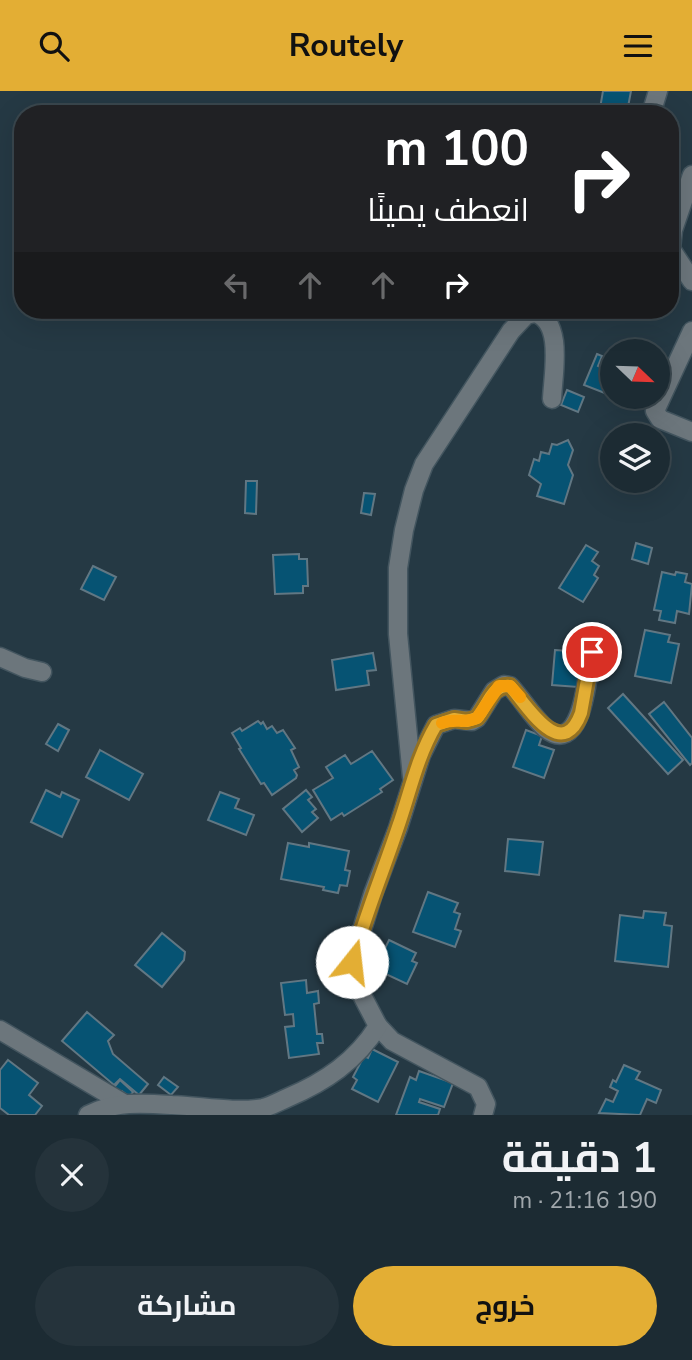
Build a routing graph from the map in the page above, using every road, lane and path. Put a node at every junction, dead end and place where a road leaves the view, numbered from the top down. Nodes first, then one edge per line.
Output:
1 (692, 175) edge
2 (679, 216) edge
3 (679, 263) edge
4 (692, 281) edge
5 (523, 319) edge
6 (547, 319) edge
7 (692, 331) edge
8 (552, 399) dead end
9 (692, 432) edge
10 (592, 652) dead end
11 (0, 657) edge
12 (41, 672) dead end
13 (412, 784) junction
14 (378, 1026) junction
15 (0, 1030) edge
16 (123, 1103) junction
17 (88, 1115) edge
18 (483, 1115) edge

1 - 2 street
3 - 4 street
5 - 13 street
6 - 8 street
7 - 9 street
10 - 13 street
11 - 12 street
13 - 14 street
14 - 16 street
14 - 18 street
15 - 16 street
16 - 17 street

